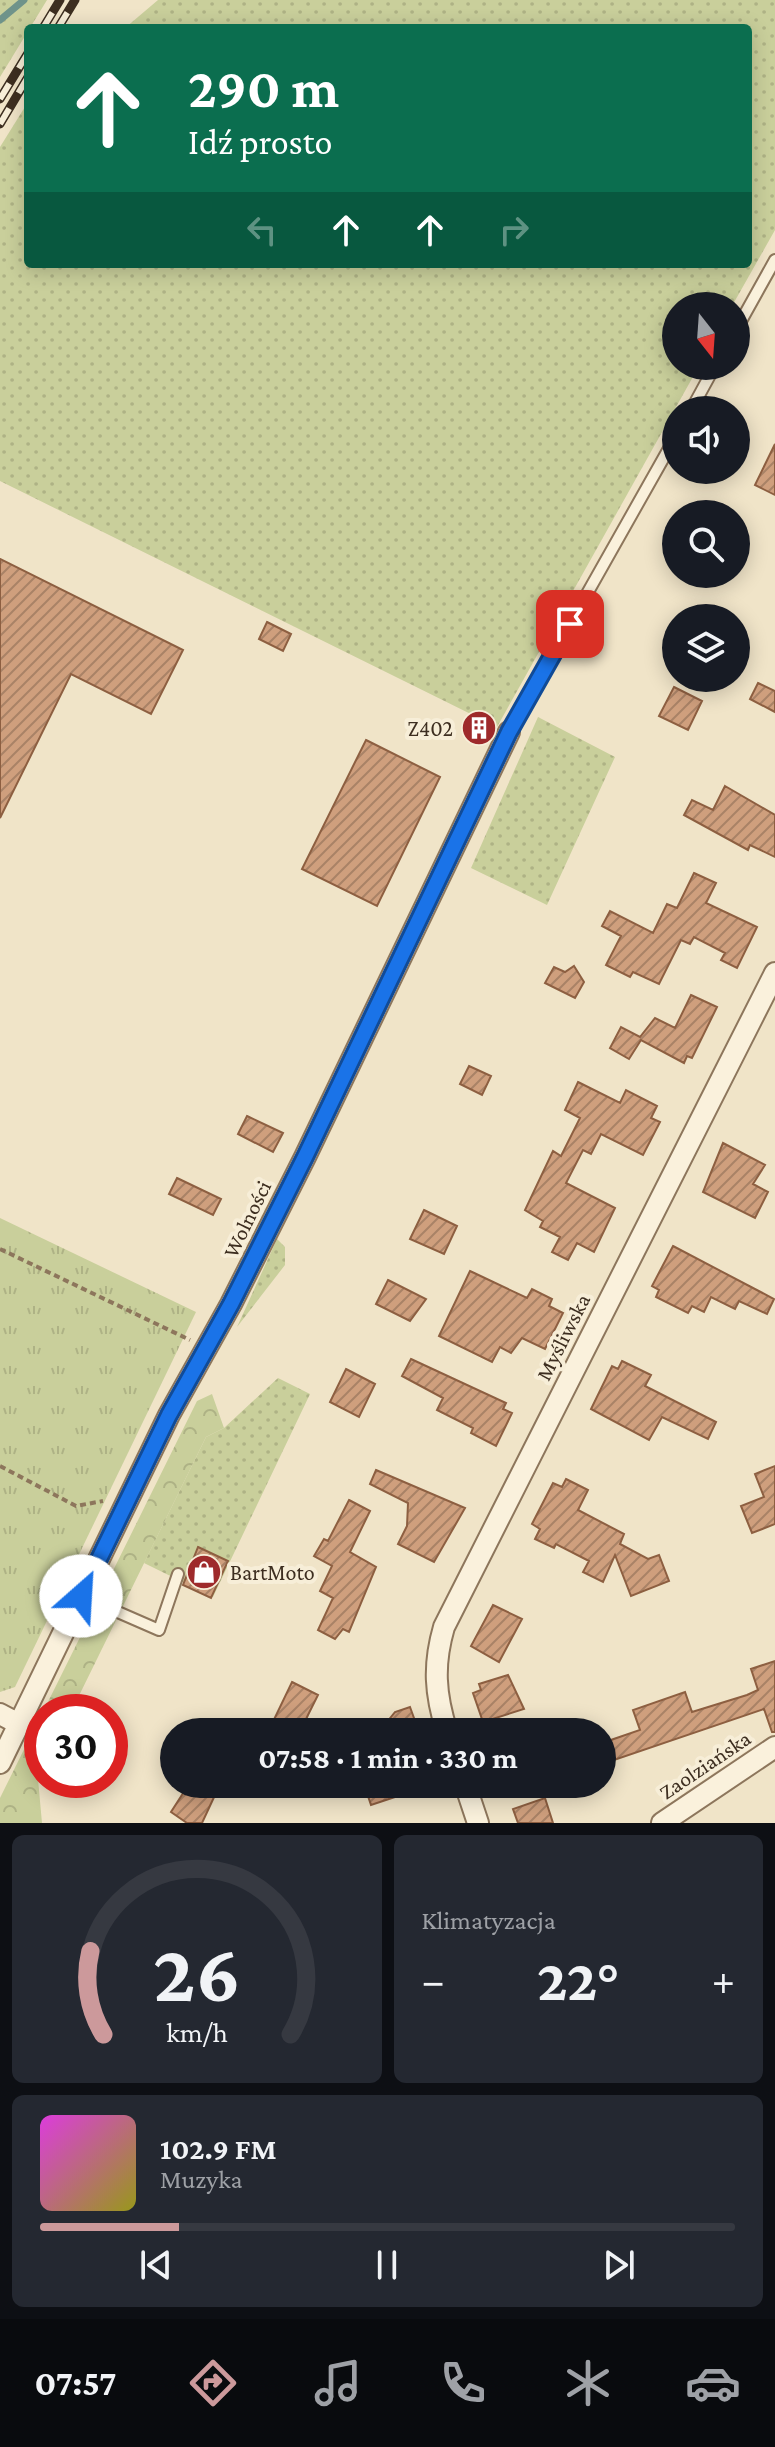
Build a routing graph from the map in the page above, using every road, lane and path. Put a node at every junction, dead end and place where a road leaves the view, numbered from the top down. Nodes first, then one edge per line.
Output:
1 (775, 260) edge
2 (750, 305) edge
3 (662, 461) edge
4 (509, 732) joint
5 (775, 973) edge
6 (0, 1249) edge
7 (192, 1341) dead end
8 (0, 1466) edge
9 (110, 1500) dead end
10 (178, 1574) dead end
11 (81, 1596) junction
12 (0, 1714) edge
13 (443, 1718) edge
14 (19, 1724) junction
15 (775, 1747) edge
16 (0, 1763) edge
17 (470, 1798) edge
18 (478, 1823) edge
19 (662, 1823) edge

1 - 2 lane
3 - 4 lane
4 - 11 street, Wolności
5 - 13 street, Myśliwska
6 - 7 path
8 - 9 path
10 - 11 lane
11 - 14 street, Wolności
12 - 14 street
14 - 16 street, Wolności
15 - 19 street, Zaolziańska
17 - 18 street

